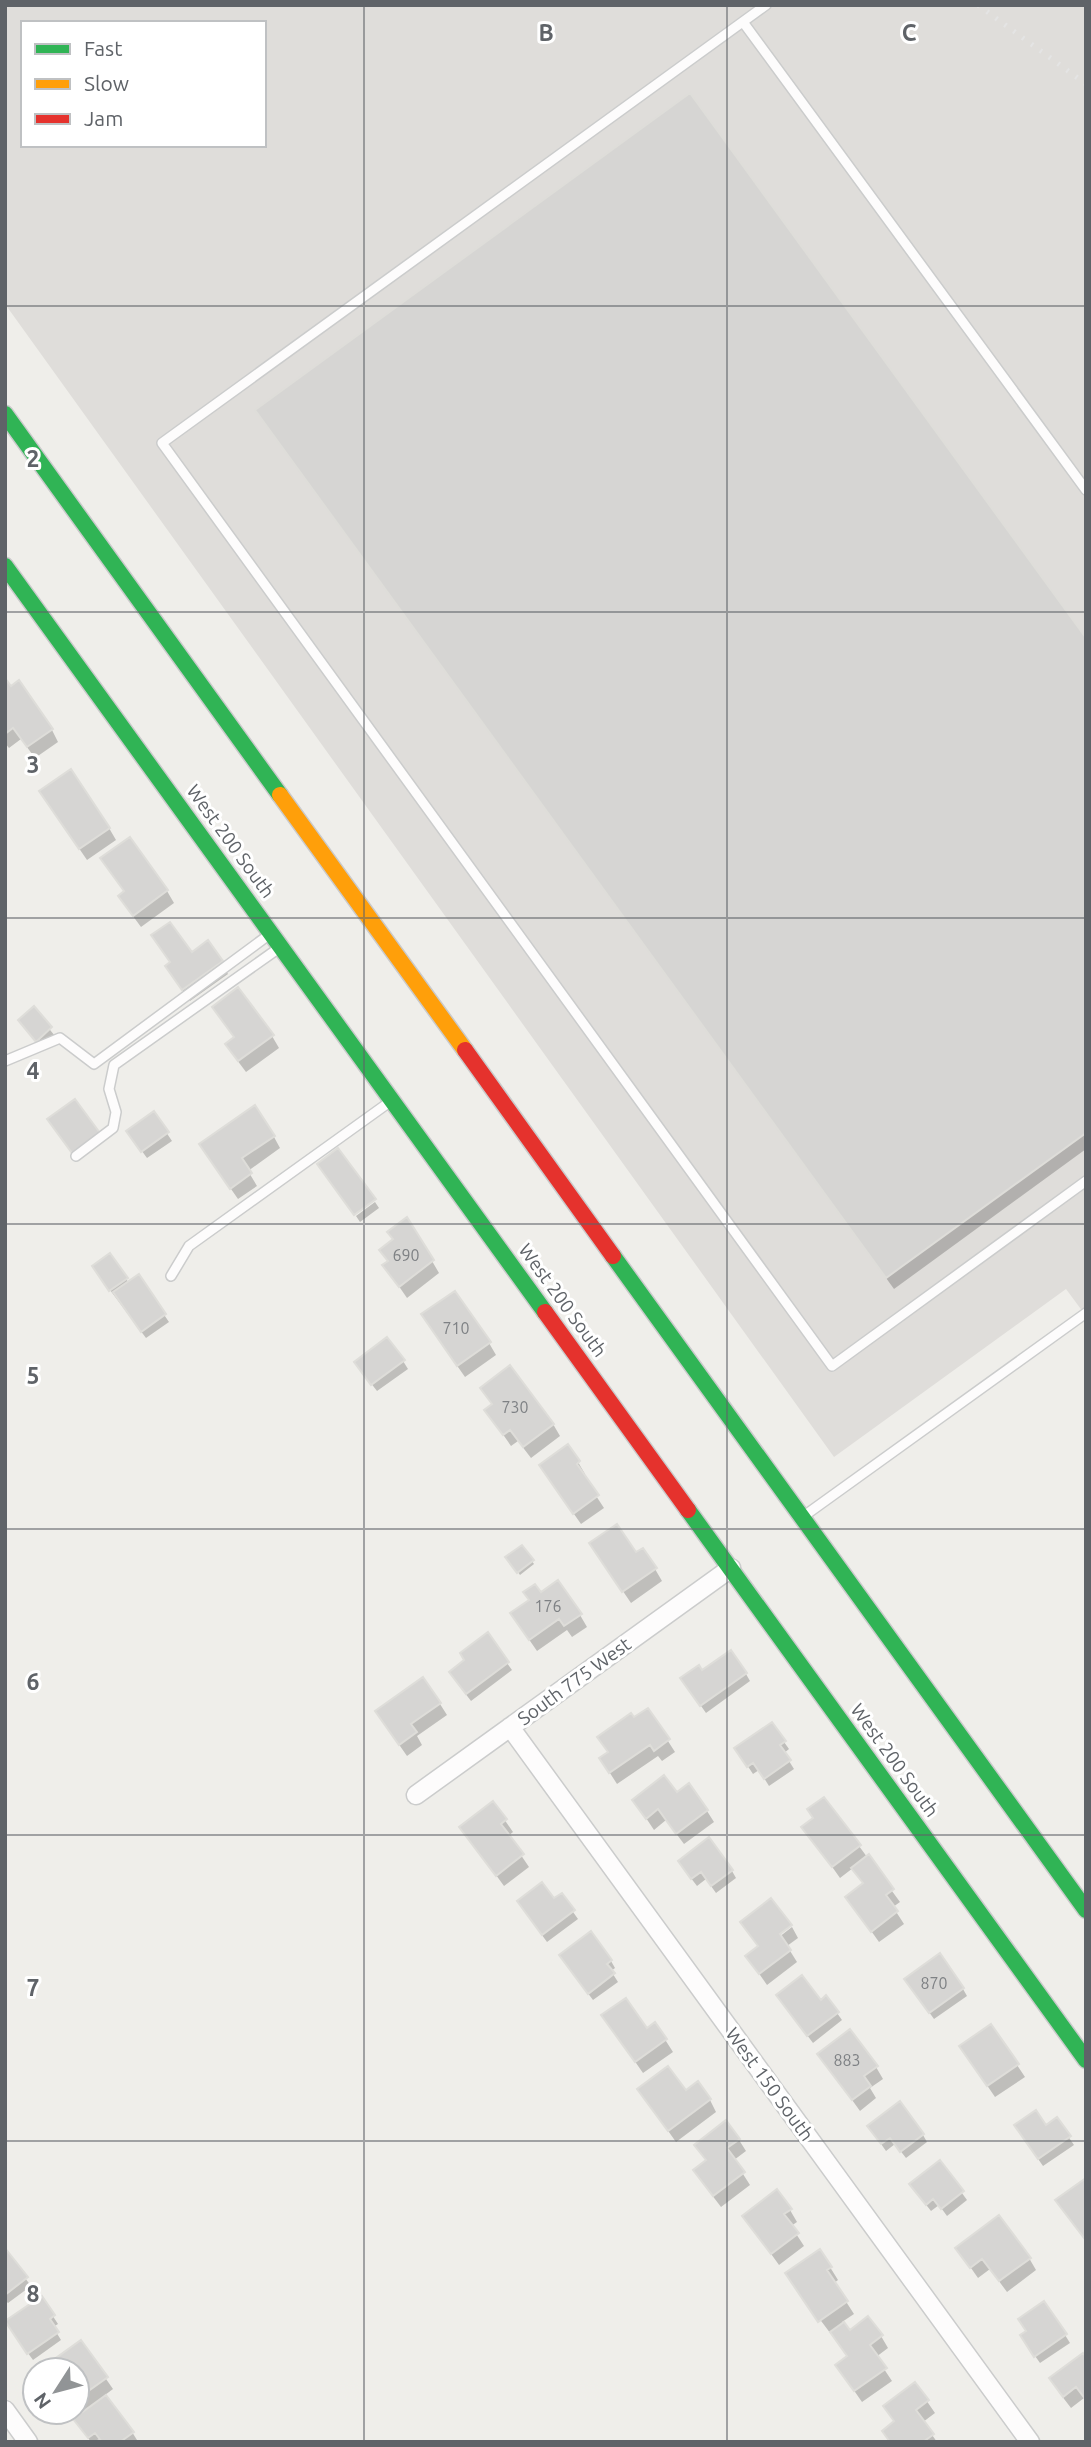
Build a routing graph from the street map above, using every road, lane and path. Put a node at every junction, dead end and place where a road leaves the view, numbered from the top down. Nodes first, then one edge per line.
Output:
1 (766, 5) edge
2 (743, 22) junction
3 (5, 414) edge
4 (1086, 491) edge
5 (5, 566) edge
6 (276, 940) junction
7 (5, 1061) edge
8 (393, 1100) junction
9 (76, 1156) dead end
10 (1086, 1181) edge
11 (171, 1276) dead end
12 (1086, 1312) edge
13 (803, 1517) junction
14 (731, 1568) junction
15 (510, 1727) junction
16 (416, 1795) dead end
17 (1086, 1910) edge
18 (1086, 2060) edge
19 (5, 2410) edge
20 (29, 2442) edge
21 (1030, 2442) edge

1 - 2 lane
2 - 4 lane
2 - 10 lane
3 - 13 main road
5 - 6 main road, West 200 South
6 - 7 lane
6 - 8 main road, West 200 South
6 - 9 lane
8 - 11 lane
8 - 14 main road, West 200 South
12 - 13 lane
13 - 17 main road
14 - 15 street, South 775 West
14 - 18 main road, West 200 South
15 - 16 street, South 775 West
15 - 21 street, West 150 South
19 - 20 street

